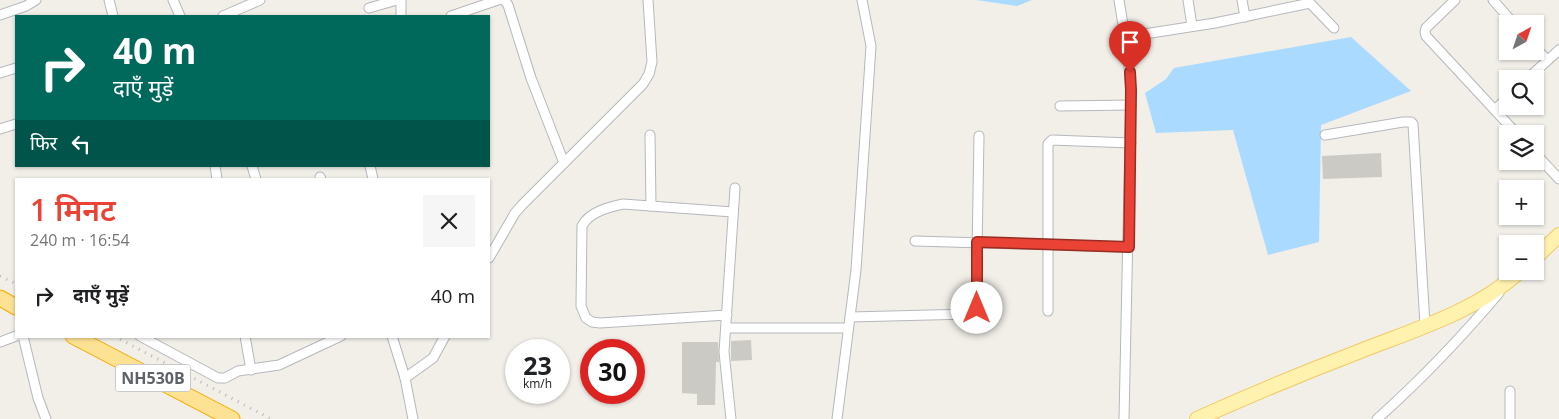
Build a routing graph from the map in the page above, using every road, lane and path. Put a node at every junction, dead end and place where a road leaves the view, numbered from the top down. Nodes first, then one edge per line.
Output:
1 (36, 0) edge
2 (109, 0) edge
3 (173, 0) edge
4 (260, 0) edge
5 (399, 0) edge
6 (498, 0) edge
7 (504, 0) edge
8 (648, 0) edge
9 (862, 0) edge
10 (1118, 0) edge
11 (1188, 0) edge
12 (1242, 0) edge
13 (1455, 0) edge
14 (1493, 0) edge
15 (1309, 1) edge
16 (240, 4) edge
17 (369, 8) dead end
18 (0, 14) edge
19 (112, 15) edge
20 (180, 15) edge
21 (224, 15) edge
22 (401, 15) edge
23 (454, 15) edge
24 (1506, 15) edge
25 (1245, 16) junction
26 (1192, 26) junction
27 (1334, 28) dead end
28 (1125, 38) junction
29 (1559, 50) edge
30 (1544, 57) edge
31 (1547, 60) junction
32 (15, 68) edge
33 (1536, 70) edge
34 (0, 73) edge
35 (1131, 105) junction
36 (1499, 105) edge
37 (1060, 106) dead end
38 (1494, 110) junction
39 (15, 124) edge
40 (1508, 125) edge
41 (0, 128) edge
42 (650, 135) dead end
43 (1325, 135) dead end
44 (979, 136) dead end
45 (1131, 143) junction
46 (564, 163) junction
47 (1544, 163) edge
48 (1559, 179) edge
49 (735, 188) dead end
50 (651, 206) junction
51 (733, 212) junction
52 (1559, 235) edge
53 (915, 241) dead end
54 (977, 242) junction
55 (1048, 244) junction
56 (1129, 247) junction
57 (1544, 249) edge
58 (490, 256) edge
59 (1510, 280) edge
60 (1505, 285) junction
61 (0, 298) edge
62 (15, 307) edge
63 (1048, 311) dead end
64 (727, 315) junction
65 (850, 317) junction
66 (1425, 325) junction
67 (726, 328) junction
68 (848, 328) junction
69 (15, 336) edge
70 (23, 338) edge
71 (77, 338) edge
72 (144, 338) edge
73 (245, 338) edge
74 (337, 338) edge
75 (393, 338) edge
76 (444, 338) edge
77 (0, 342) edge
78 (251, 370) junction
79 (405, 378) junction
80 (1510, 391) dead end
81 (46, 419) edge
82 (232, 419) edge
83 (413, 419) edge
84 (731, 419) edge
85 (837, 419) edge
86 (1124, 419) edge
87 (1197, 419) edge
88 (1377, 419) edge
89 (1510, 419) edge

1 - 18 street
2 - 19 street
3 - 20 street
4 - 16 street
5 - 17 street
5 - 22 street
6 - 23 street
7 - 46 street
8 - 46 street
9 - 65 street
10 - 28 street
11 - 26 street
12 - 25 street
13 - 38 street
14 - 24 street
15 - 25 street
15 - 27 street
16 - 21 street
25 - 26 street
26 - 28 street
28 - 35 street
29 - 31 street
30 - 31 street
31 - 33 street
32 - 34 street
35 - 37 street
35 - 45 street
36 - 38 street
38 - 40 street
39 - 41 street
42 - 50 street
43 - 66 street
44 - 54 street
45 - 55 street
45 - 56 street
46 - 58 street
47 - 48 street
49 - 51 street
50 - 51 street
50 - 64 street
51 - 64 street
52 - 57 main road
53 - 54 street
54 - 55 street
54 - 65 street
55 - 56 street
55 - 63 street
56 - 86 street
59 - 60 main road
60 - 66 main road
60 - 88 street
61 - 62 highway
64 - 67 street
65 - 68 street
66 - 87 main road
67 - 68 street
67 - 84 street
68 - 85 street
69 - 77 street
70 - 81 street
71 - 82 highway, NH530B
72 - 78 street
73 - 78 street
74 - 78 street
75 - 79 street
76 - 79 street
79 - 83 street
80 - 89 street

